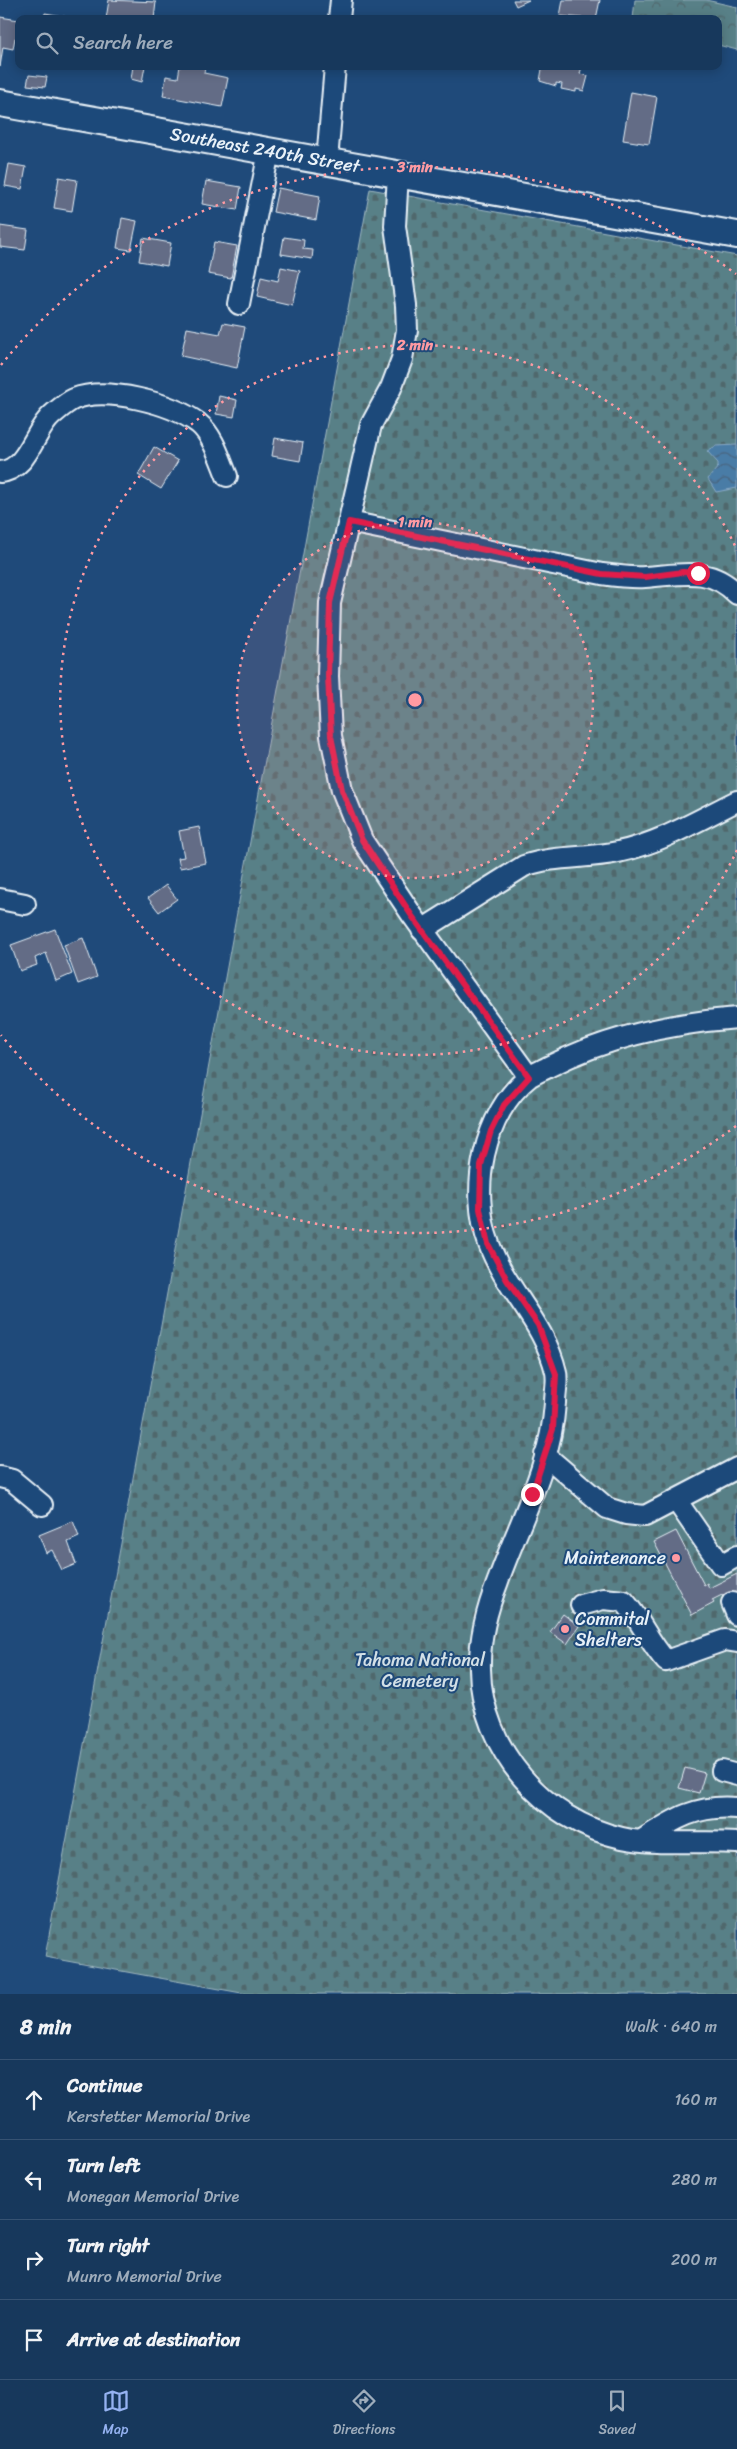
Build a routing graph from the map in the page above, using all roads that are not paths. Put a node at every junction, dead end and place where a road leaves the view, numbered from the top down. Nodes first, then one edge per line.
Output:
1 (341, 0) edge
2 (339, 15) edge
3 (335, 70) edge
4 (0, 103) edge
5 (269, 151) junction
6 (327, 161) junction
7 (398, 174) junction
8 (737, 235) edge
9 (239, 304) dead end
10 (0, 472) edge
11 (227, 476) dead end
12 (349, 522) junction
13 (737, 594) edge
14 (737, 801) edge
15 (0, 899) edge
16 (25, 904) dead end
17 (422, 930) junction
18 (737, 1018) edge
19 (529, 1077) junction
20 (545, 1456) junction
21 (737, 1468) edge
22 (0, 1477) edge
23 (676, 1500) junction
24 (42, 1505) dead end
25 (737, 1556) edge
26 (581, 1605) dead end
27 (737, 1642) edge
28 (737, 1808) edge
29 (642, 1840) junction
30 (737, 1843) edge

1 - 2 street
3 - 6 street
4 - 5 main road, Southeast 240th Street
5 - 6 main road, Southeast 240th Street
5 - 9 street
6 - 7 main road, Southeast 240th Street
7 - 8 main road, Southeast 240th Street
7 - 12 street
10 - 11 street
12 - 13 street
12 - 17 street
14 - 17 street
15 - 16 street
17 - 19 street
18 - 19 street
19 - 20 street
20 - 23 street
20 - 29 street
21 - 23 street
22 - 24 street
23 - 25 street
26 - 27 street
28 - 29 street
29 - 30 street

